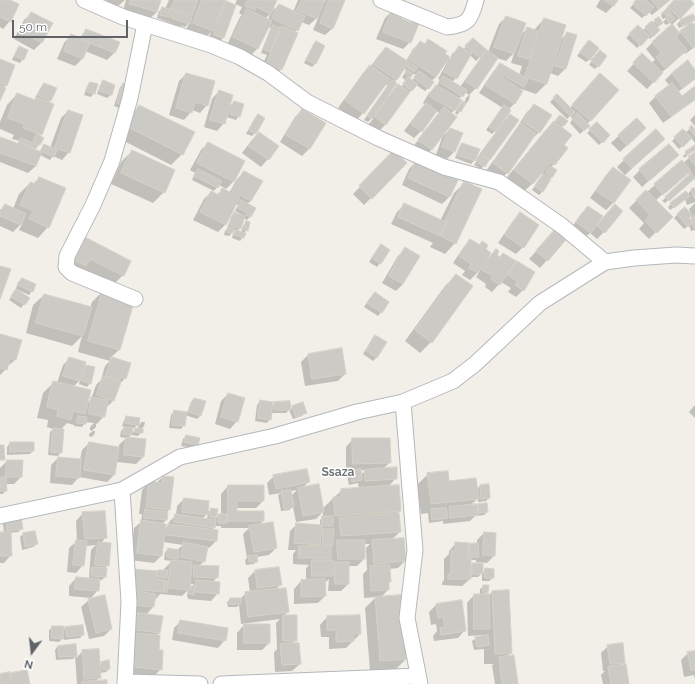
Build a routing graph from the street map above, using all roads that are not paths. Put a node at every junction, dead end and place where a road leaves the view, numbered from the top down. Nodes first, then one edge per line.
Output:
1 (84, 0) edge
2 (381, 0) edge
3 (476, 0) edge
4 (144, 24) junction
5 (695, 256) edge
6 (605, 262) junction
7 (135, 299) dead end
8 (403, 402) junction
9 (122, 490) junction
10 (0, 516) edge
11 (419, 680) edge
12 (125, 683) edge
13 (200, 684) edge
14 (220, 684) edge

1 - 4 street
2 - 3 street
4 - 6 street
4 - 7 street
5 - 6 street
6 - 8 street
8 - 9 street
8 - 11 street
9 - 10 street
9 - 12 street
11 - 14 street
12 - 13 street

